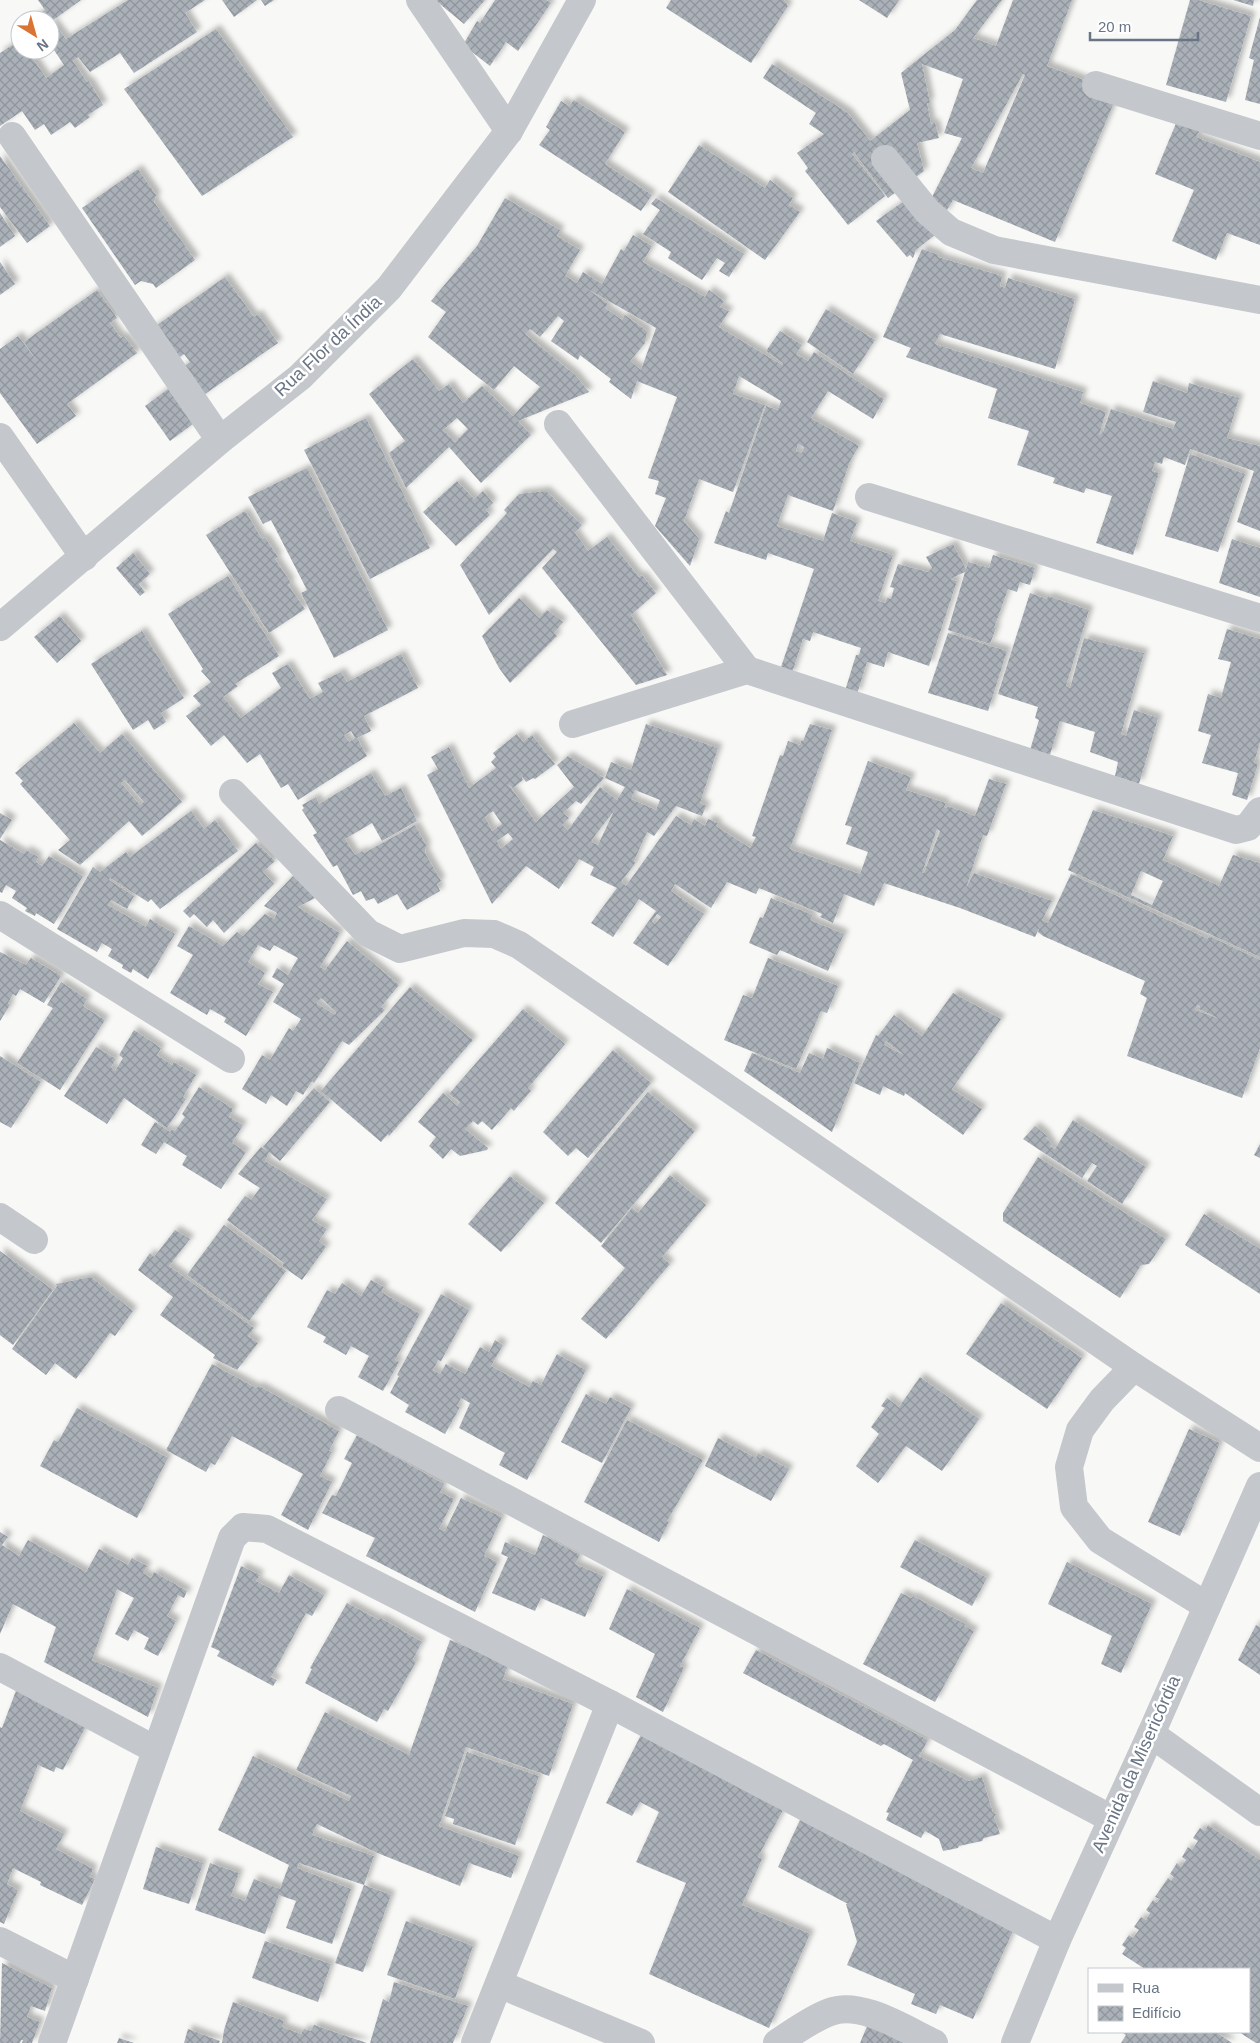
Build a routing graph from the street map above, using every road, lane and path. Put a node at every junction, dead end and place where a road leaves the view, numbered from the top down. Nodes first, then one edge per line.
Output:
1 (420, 0) edge
2 (582, 0) edge
3 (1096, 85) dead end
4 (509, 131) junction
5 (12, 136) dead end
6 (1260, 136) edge
7 (885, 158) dead end
8 (1260, 300) edge
9 (558, 424) dead end
10 (0, 437) edge
11 (220, 440) junction
12 (869, 497) dead end
13 (84, 557) junction
14 (1260, 618) edge
15 (0, 627) edge
16 (747, 670) junction
17 (573, 724) dead end
18 (233, 793) dead end
19 (1260, 811) edge
20 (0, 915) edge
21 (231, 1059) dead end
22 (0, 1217) edge
23 (34, 1240) dead end
24 (1134, 1367) junction
25 (339, 1410) dead end
26 (1260, 1448) edge
27 (1260, 1486) edge
28 (1207, 1606) junction
29 (0, 1667) edge
30 (610, 1704) junction
31 (1151, 1734) junction
32 (156, 1750) junction
33 (1260, 1812) edge
34 (1112, 1818) junction
35 (1056, 1940) junction
36 (0, 1941) edge
37 (75, 1979) junction
38 (499, 1984) junction
39 (52, 2043) edge
40 (475, 2043) edge
41 (642, 2043) edge
42 (777, 2043) edge
43 (934, 2043) edge
44 (1015, 2043) edge

1 - 4 street
2 - 4 street, Rua Flor da Índia
3 - 6 street
4 - 11 street, Rua Flor da Índia
5 - 11 street
7 - 8 street
9 - 16 street
10 - 13 street
11 - 13 street, Rua Flor da Índia
12 - 14 street
13 - 15 street, Rua Flor da Índia
16 - 17 street
16 - 19 street
18 - 24 street
20 - 21 street
22 - 23 street
24 - 26 street
24 - 28 street
25 - 34 street
27 - 28 street, Avenida da Misericórdia
28 - 31 street, Avenida da Misericórdia
29 - 32 street
30 - 32 street
30 - 35 street
30 - 38 street
31 - 33 street
31 - 34 street, Avenida da Misericórdia
32 - 37 street
34 - 35 street, Avenida da Misericórdia
35 - 44 street, Avenida da Misericórdia
36 - 37 street
37 - 39 street
38 - 40 street
38 - 41 street
42 - 43 street

